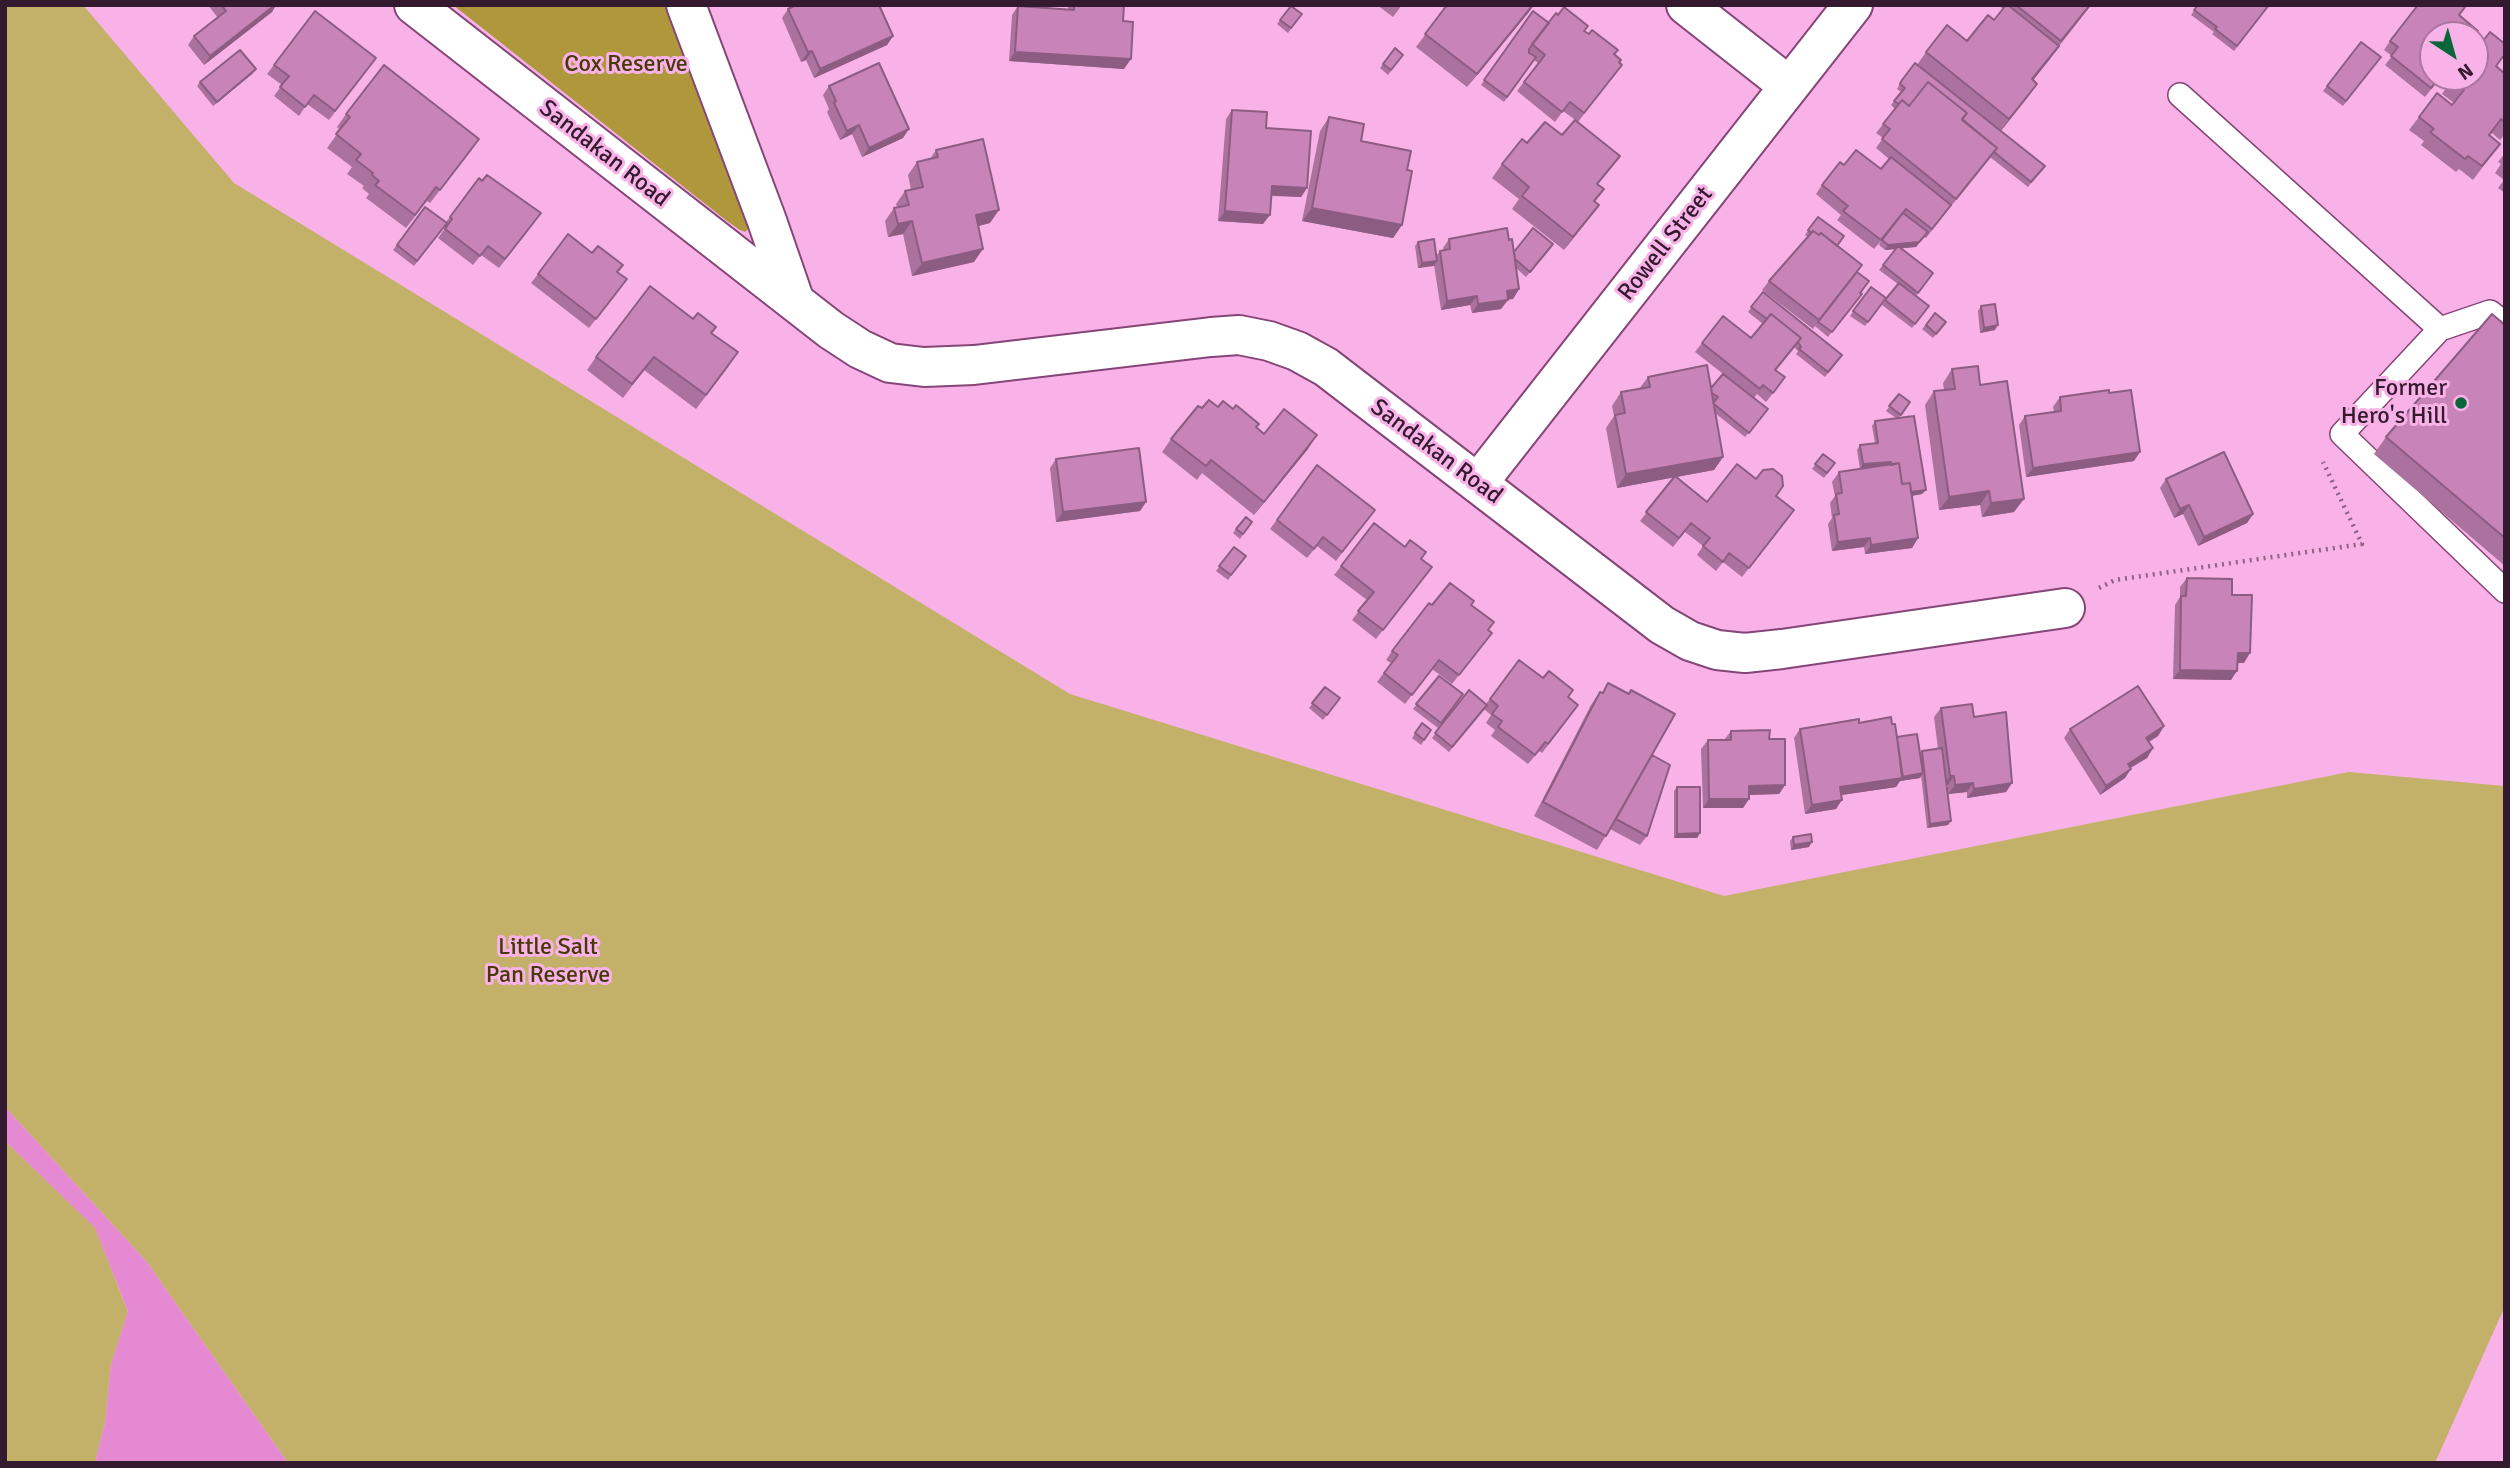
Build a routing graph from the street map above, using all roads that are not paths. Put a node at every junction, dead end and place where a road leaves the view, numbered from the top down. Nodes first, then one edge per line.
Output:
1 (414, 5) edge
2 (686, 5) edge
3 (1686, 5) edge
4 (1853, 5) edge
5 (1789, 86) junction
6 (2180, 94) dead end
7 (794, 302) junction
8 (2505, 324) edge
9 (2440, 329) junction
10 (1478, 483) junction
11 (2505, 591) edge
12 (2065, 608) road end

1 - 7 street, Sandakan Road
2 - 7 street
3 - 5 street
4 - 5 street, Rowell Street
5 - 10 street, Rowell Street
6 - 9 lane
7 - 10 street, Sandakan Road
8 - 9 lane
9 - 11 lane
10 - 12 street, Sandakan Road

